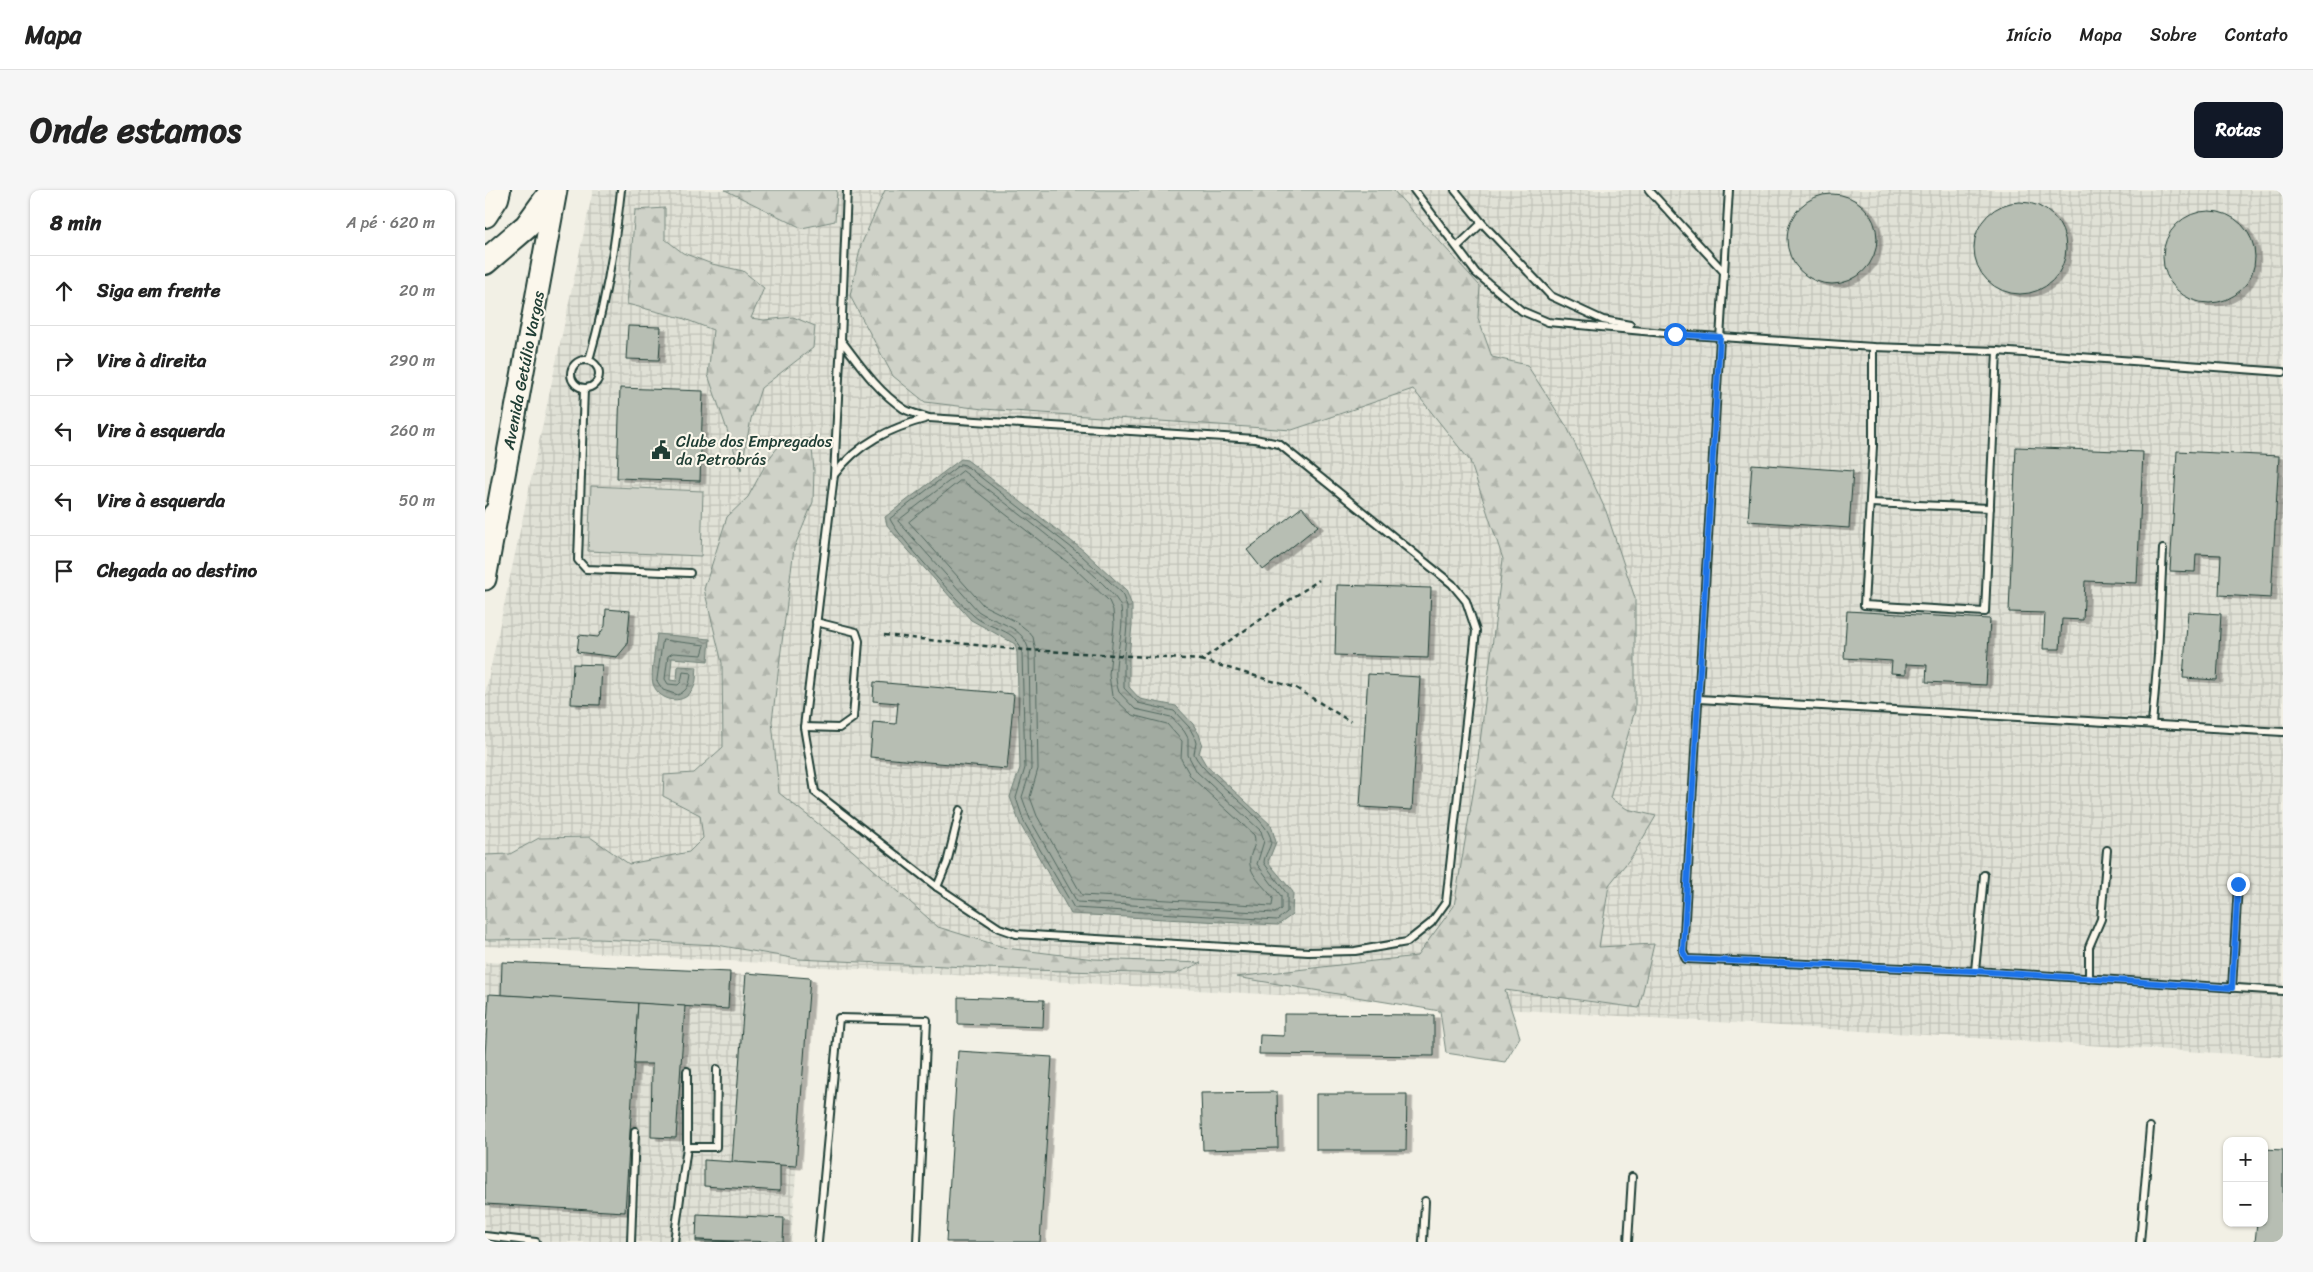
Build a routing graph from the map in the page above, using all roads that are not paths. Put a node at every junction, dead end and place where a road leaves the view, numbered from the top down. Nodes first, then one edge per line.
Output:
1 (498, 190) edge
2 (555, 190) edge
3 (621, 190) edge
4 (847, 190) edge
5 (1414, 190) edge
6 (1455, 190) edge
7 (1649, 190) edge
8 (1729, 190) edge
9 (485, 215) edge
10 (1482, 223) junction
11 (1457, 247) junction
12 (485, 262) edge
13 (1724, 272) junction
14 (1675, 334) junction
15 (1720, 337) junction
16 (841, 340) junction
17 (1873, 346) junction
18 (1997, 351) junction
19 (589, 360) junction
20 (2283, 372) edge
21 (584, 389) junction
22 (929, 418) junction
23 (834, 475) junction
24 (1870, 503) junction
25 (1990, 508) junction
26 (495, 515) junction
27 (485, 546) edge
28 (2163, 549) dead end
29 (691, 573) dead end
30 (485, 579) edge
31 (816, 622) junction
32 (1699, 699) junction
33 (2152, 724) junction
34 (804, 727) junction
35 (2283, 732) edge
36 (960, 810) dead end
37 (2107, 850) dead end
38 (1984, 875) dead end
39 (2238, 884) dead end
40 (937, 887) junction
41 (1975, 971) junction
42 (2089, 979) junction
43 (2232, 988) junction
44 (2283, 991) edge
45 (717, 1069) dead end
46 (687, 1071) dead end
47 (2150, 1127) dead end
48 (635, 1131) dead end
49 (687, 1147) junction
50 (1633, 1177) dead end
51 (1425, 1201) dead end
52 (485, 1236) edge
53 (536, 1242) edge
54 (631, 1242) edge
55 (674, 1242) edge
56 (818, 1242) edge
57 (917, 1242) edge
58 (1423, 1242) edge
59 (1628, 1242) edge
60 (2140, 1242) edge

1 - 9 highway
2 - 12 highway
2 - 26 main road, Avenida Getúlio Vargas
3 - 19 lane
4 - 16 lane
5 - 11 lane
6 - 10 lane
7 - 13 lane
8 - 13 lane
10 - 11 lane
10 - 14 lane
11 - 14 lane
13 - 15 lane
14 - 15 lane
15 - 17 lane
15 - 32 lane
16 - 22 lane
16 - 23 lane
17 - 18 lane
17 - 24 lane
18 - 20 lane
18 - 25 lane
19 - 21 lane
19 - 21 lane
21 - 29 lane
22 - 23 lane
22 - 40 lane
23 - 31 lane
24 - 25 lane
24 - 25 lane
26 - 27 highway
26 - 30 main road, Avenida Getúlio Vargas
28 - 33 lane
31 - 34 lane
31 - 34 lane
32 - 33 lane
32 - 41 lane
33 - 35 lane
34 - 40 lane
36 - 40 lane
37 - 42 lane
38 - 41 lane
39 - 43 lane
41 - 42 lane
42 - 43 lane
43 - 44 lane
45 - 49 lane
46 - 49 lane
47 - 60 lane
48 - 54 lane
49 - 55 lane
50 - 59 lane
51 - 58 lane
52 - 53 lane
56 - 57 lane

